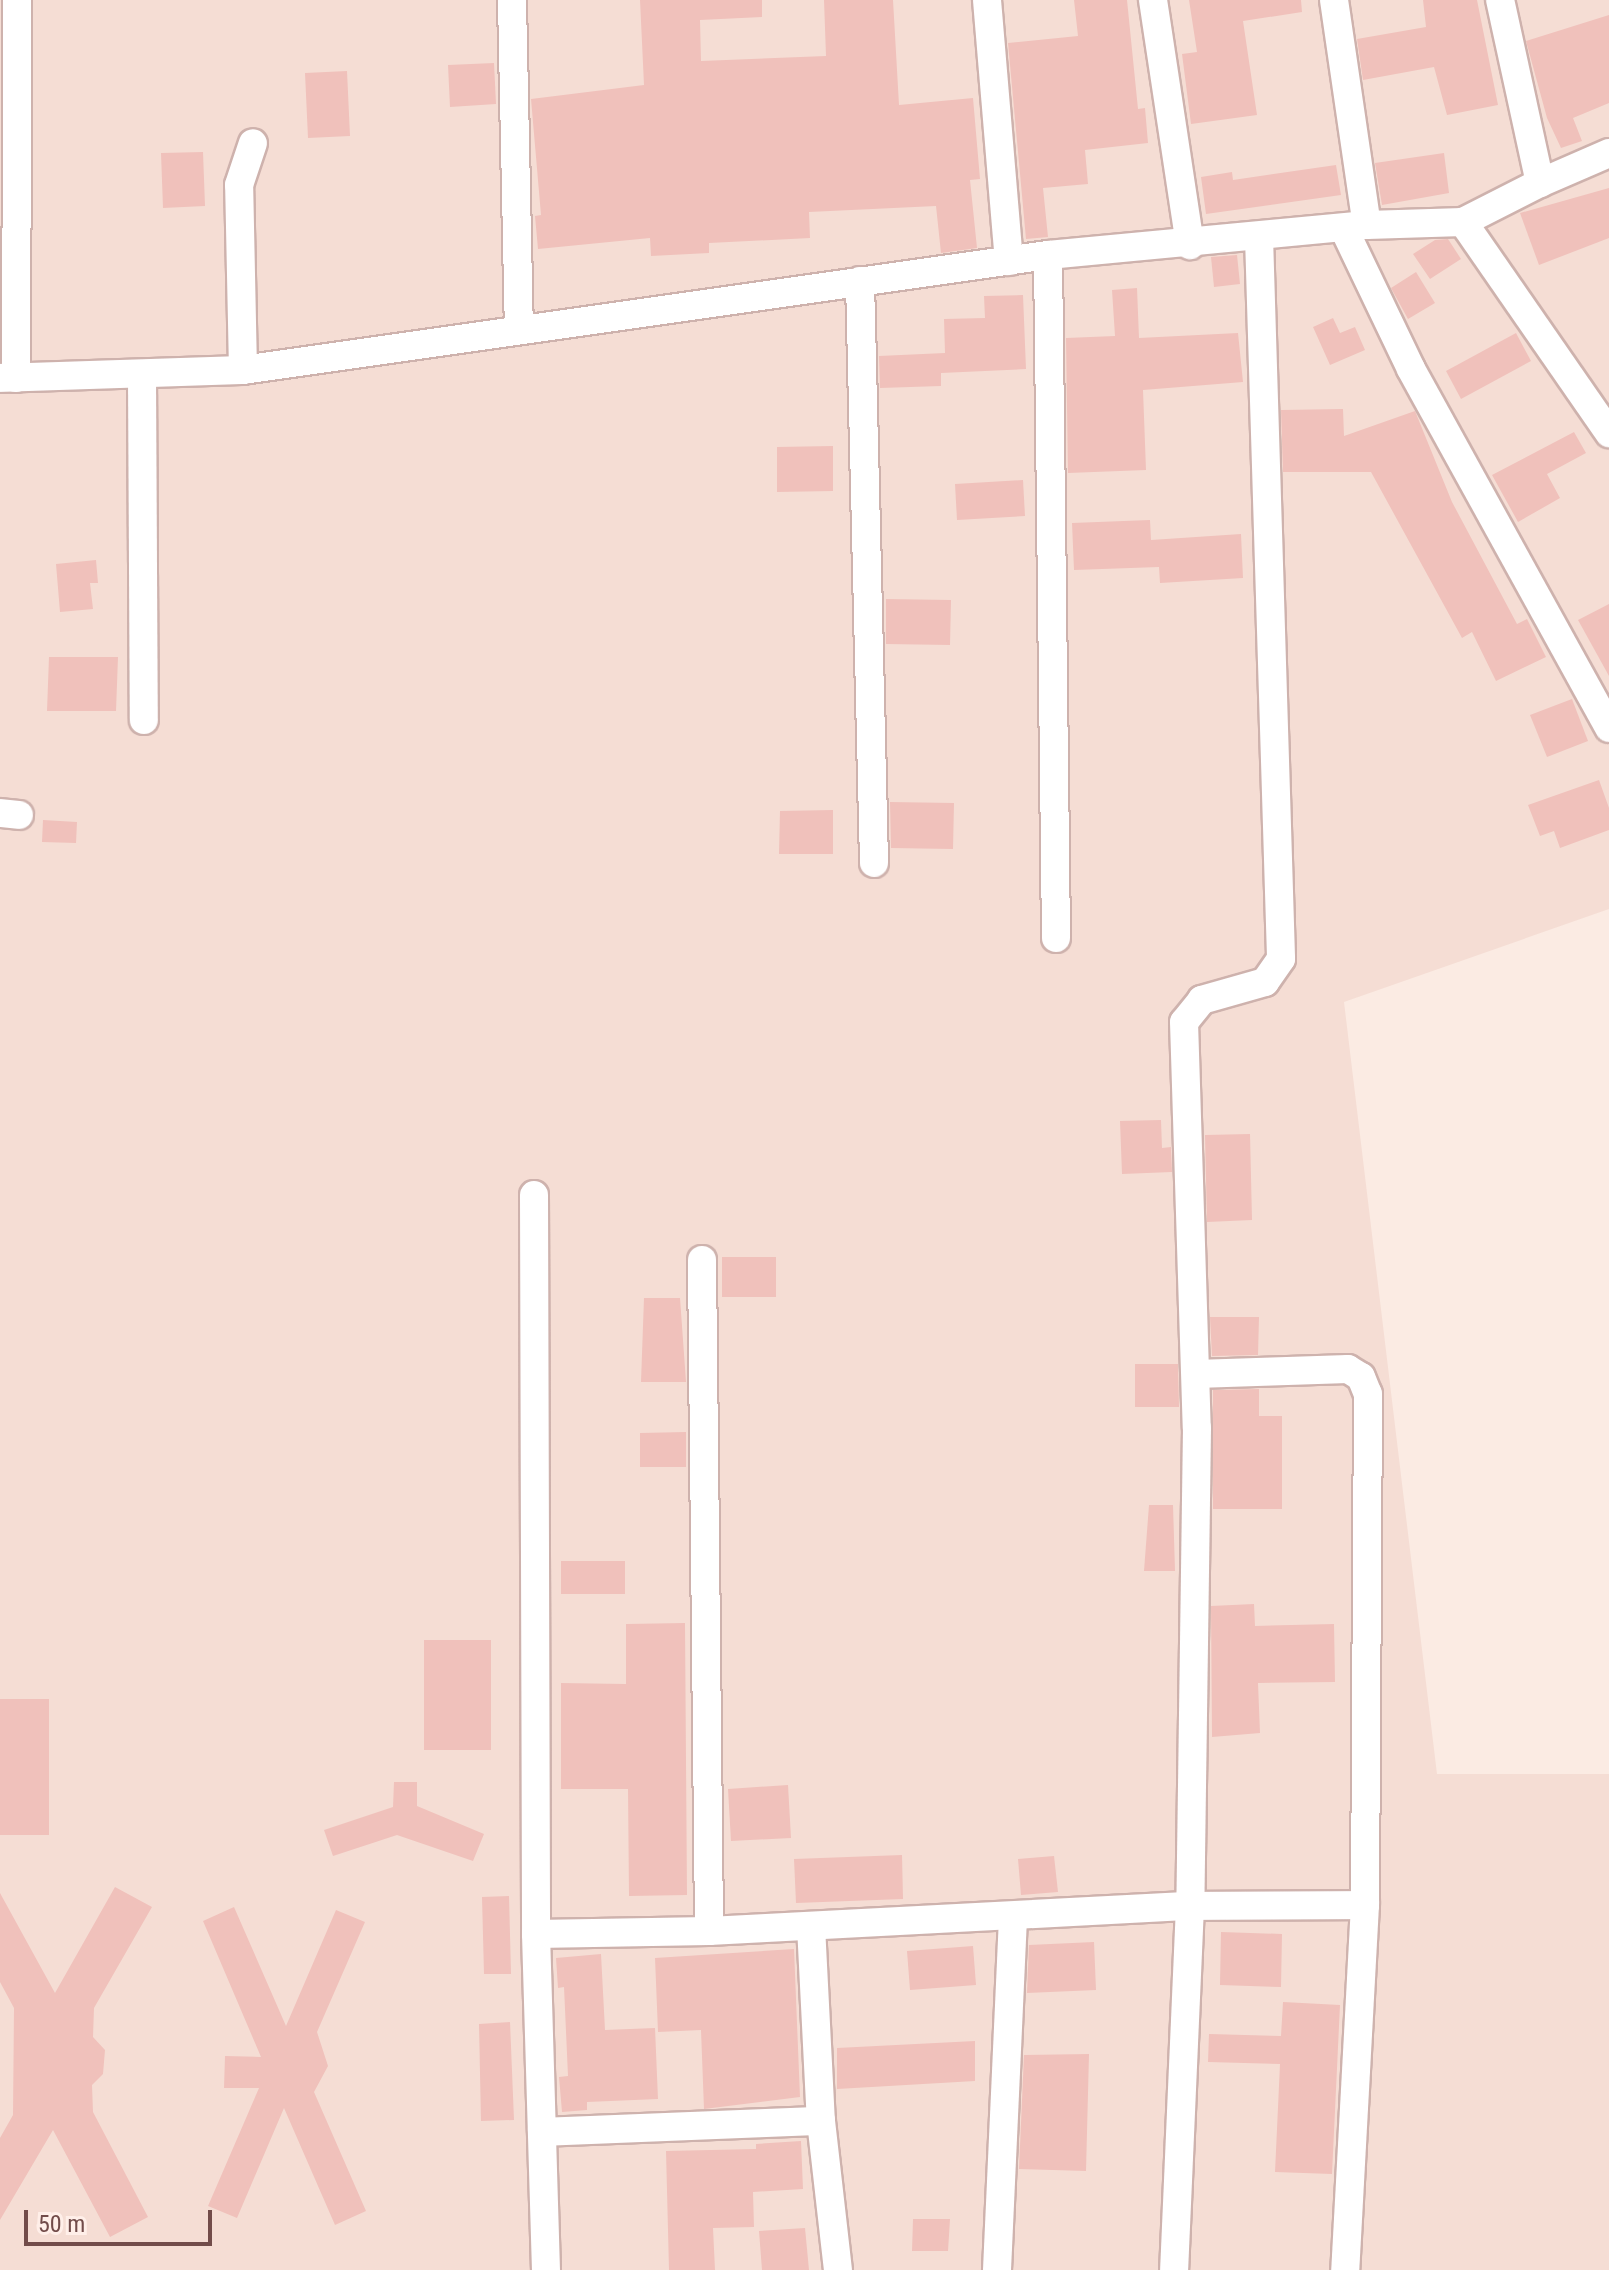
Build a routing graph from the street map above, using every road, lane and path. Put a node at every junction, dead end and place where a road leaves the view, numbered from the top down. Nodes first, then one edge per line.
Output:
1 (17, 0) edge
2 (512, 0) edge
3 (987, 0) edge
4 (1153, 0) edge
5 (1334, 0) edge
6 (1500, 0) edge
7 (253, 143) dead end
8 (1609, 153) edge
9 (1540, 183) junction
10 (1463, 222) junction
11 (1355, 227) junction
12 (1259, 237) junction
13 (1190, 245) junction
14 (1048, 255) junction
15 (1009, 261) junction
16 (860, 281) junction
17 (519, 328) junction
18 (243, 370) junction
19 (142, 376) junction
20 (8, 378) edge
21 (1609, 433) edge
22 (144, 720) dead end
23 (1609, 728) edge
24 (874, 863) dead end
25 (1056, 938) dead end
26 (534, 1195) dead end
27 (702, 1260) dead end
28 (1196, 1374) junction
29 (1365, 1905) junction
30 (1190, 1906) junction
31 (1013, 1918) junction
32 (811, 1926) junction
33 (709, 1931) junction
34 (536, 1934) junction
35 (821, 2121) junction
36 (542, 2132) junction
37 (546, 2270) edge
38 (838, 2270) edge
39 (997, 2270) edge
40 (1174, 2270) edge
41 (1345, 2270) edge

1 - 20 street
2 - 17 street
3 - 15 street
4 - 13 street
5 - 11 street
6 - 9 street
7 - 18 street
8 - 9 street
9 - 10 street
10 - 11 street
10 - 21 street
11 - 12 street
11 - 23 street
12 - 13 street
12 - 28 street
13 - 14 street
14 - 15 street
14 - 25 street
15 - 16 street
16 - 17 street
16 - 24 street
17 - 18 street
18 - 19 street
19 - 20 street
19 - 22 street
26 - 34 street
27 - 33 street
28 - 29 street
28 - 30 street
29 - 30 street
29 - 41 street
30 - 31 street
30 - 40 street
31 - 32 street
31 - 39 street
32 - 33 street
32 - 35 street
33 - 34 street
34 - 36 street
35 - 36 street
35 - 38 street
36 - 37 street

